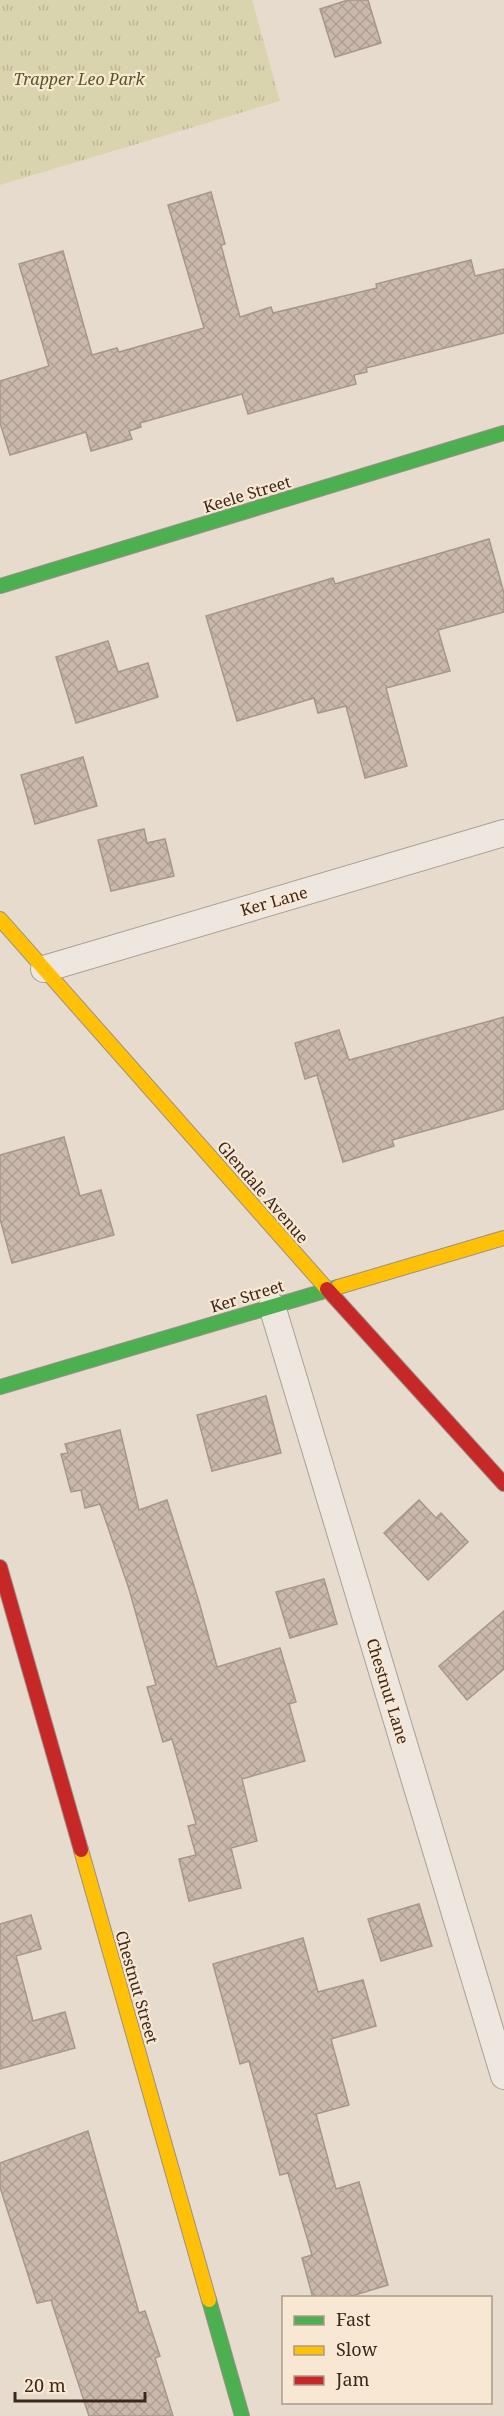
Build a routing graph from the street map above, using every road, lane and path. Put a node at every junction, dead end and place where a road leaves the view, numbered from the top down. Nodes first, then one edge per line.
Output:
1 (504, 434) edge
2 (0, 586) edge
3 (504, 833) edge
4 (0, 919) edge
5 (44, 969) junction
6 (504, 1238) edge
7 (327, 1289) junction
8 (272, 1306) junction
9 (0, 1387) edge
10 (504, 1484) edge
11 (0, 1567) edge
12 (504, 2076) edge
13 (242, 2416) edge

1 - 2 street, Keele Street
3 - 5 lane, Ker Lane
4 - 5 street, Glendale Avenue
5 - 7 street, Glendale Avenue
6 - 7 street, Ker Street
7 - 8 street, Ker Street
7 - 10 street, Glendale Avenue
8 - 9 street, Ker Street
8 - 12 lane, Chestnut Lane
11 - 13 street, Chestnut Street

